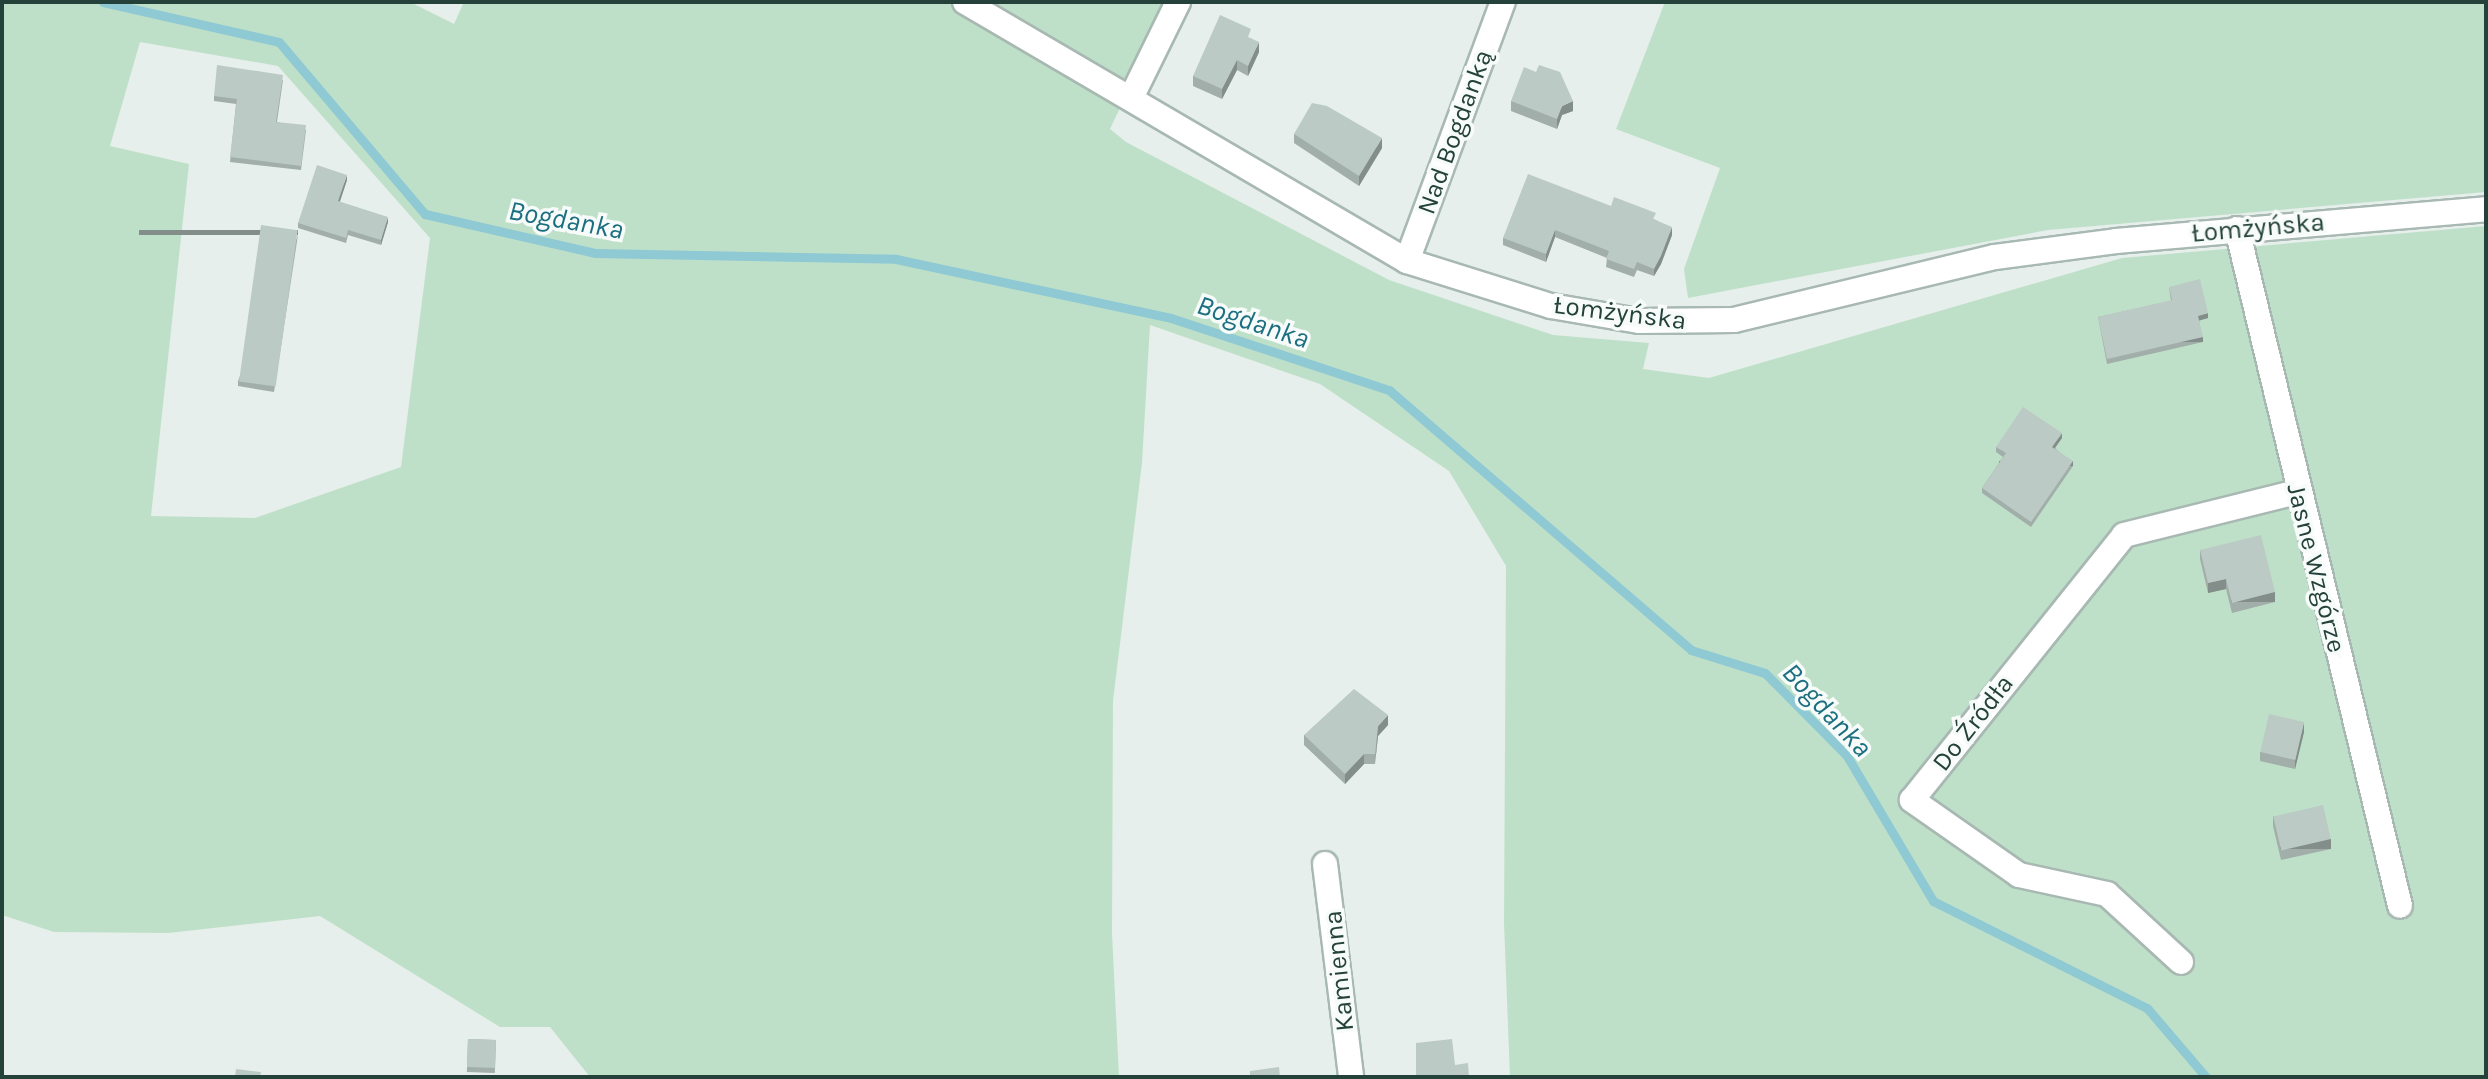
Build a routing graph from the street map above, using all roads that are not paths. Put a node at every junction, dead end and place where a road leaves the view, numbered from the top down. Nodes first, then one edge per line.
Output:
1 (965, 2) edge
2 (1178, 2) edge
3 (1503, 2) edge
4 (1132, 96) junction
5 (2486, 209) edge
6 (2237, 229) junction
7 (1407, 261) junction
8 (2297, 492) junction
9 (1325, 864) dead end
10 (2400, 906) dead end
11 (2181, 962) dead end
12 (1351, 1077) edge

1 - 4 street, Łomżyńska
2 - 4 street
3 - 7 street, Nad Bogdanką
4 - 7 street, Łomżyńska
5 - 6 street, Łomżyńska
6 - 7 street, Łomżyńska
6 - 8 street, Jasne Wzgórze
8 - 10 street, Jasne Wzgórze
8 - 11 street, Do Źródła
9 - 12 street, Kamienna

